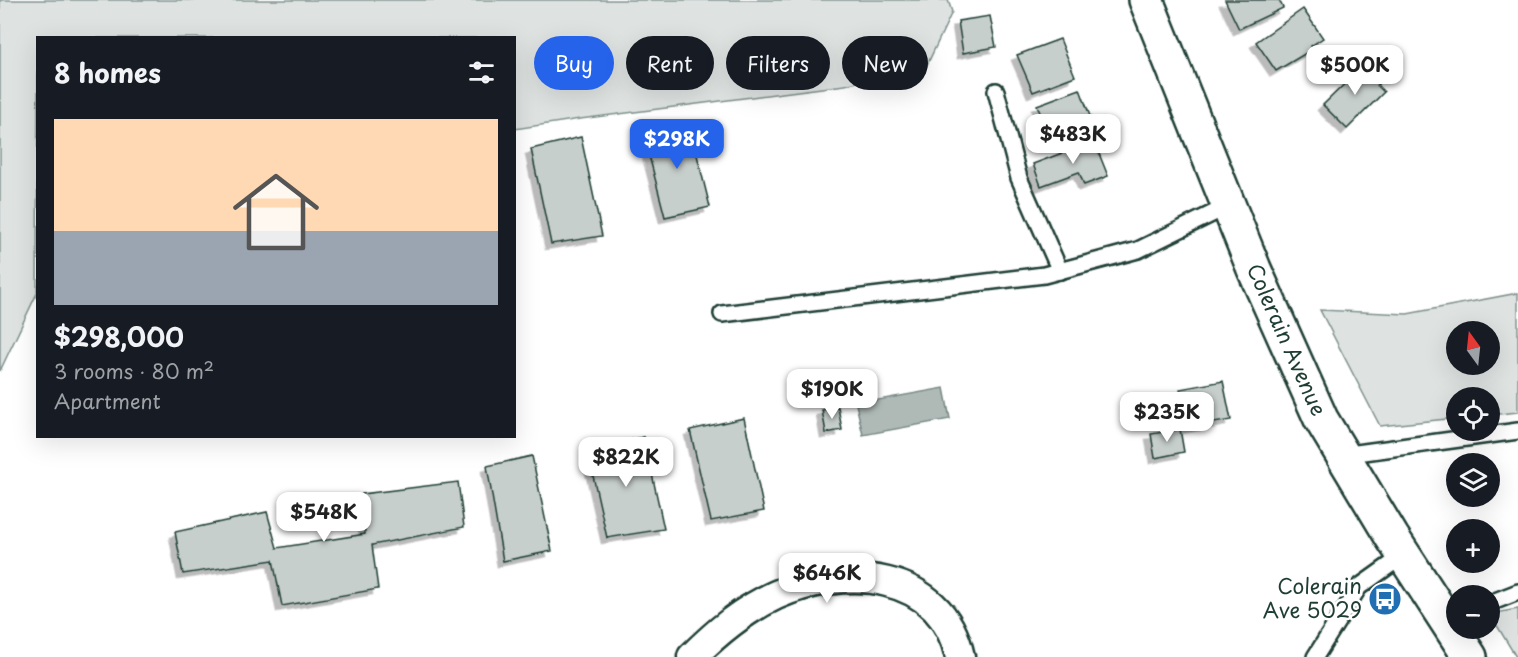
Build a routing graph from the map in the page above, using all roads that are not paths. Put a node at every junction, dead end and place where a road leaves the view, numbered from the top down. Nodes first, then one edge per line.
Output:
1 (1146, 0) edge
2 (996, 91) dead end
3 (1228, 206) junction
4 (1060, 271) junction
5 (722, 314) dead end
6 (1518, 431) edge
7 (1342, 454) junction
8 (1404, 555) junction
9 (1518, 592) edge
10 (1500, 599) edge
11 (1446, 610) edge
12 (1461, 639) edge
13 (692, 657) edge
14 (960, 657) edge
15 (1315, 657) edge
16 (1470, 657) edge

1 - 3 main road, Colerain Avenue
2 - 4 lane
3 - 4 lane
3 - 7 main road, Colerain Avenue
4 - 5 lane
6 - 7 lane
7 - 8 main road, Colerain Avenue
8 - 11 main road, Colerain Avenue
8 - 15 lane
9 - 10 lane
12 - 16 main road, Colerain Avenue
13 - 14 street

